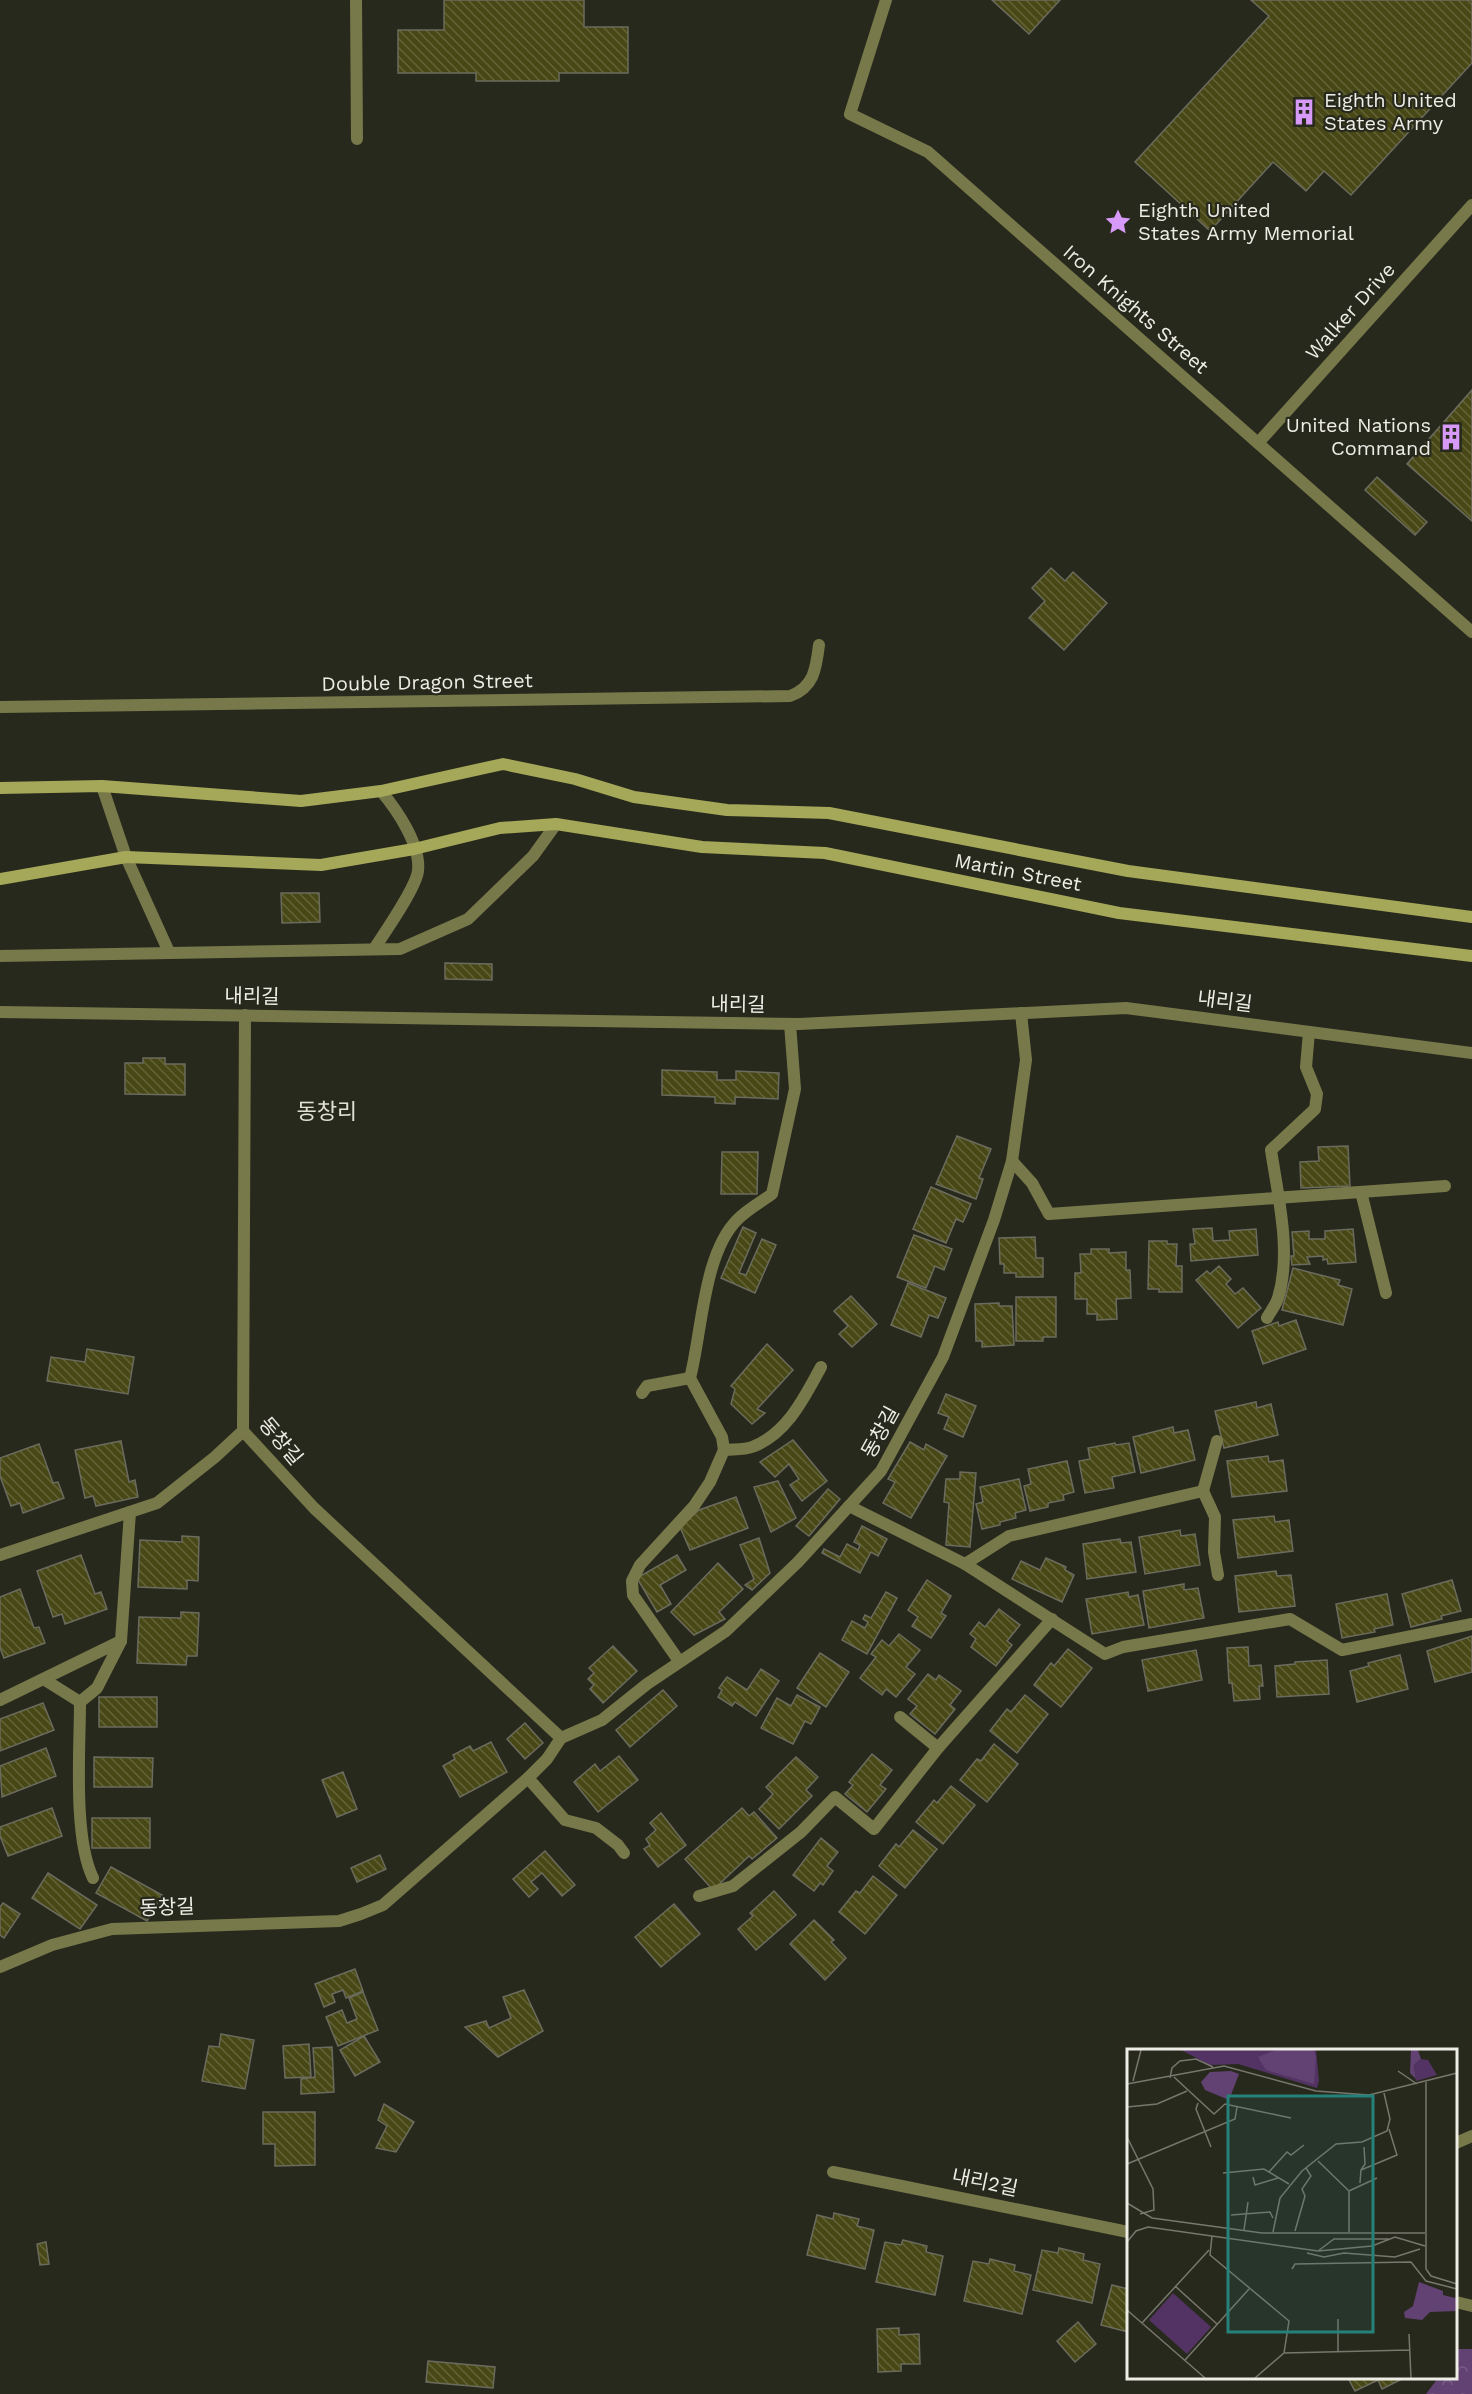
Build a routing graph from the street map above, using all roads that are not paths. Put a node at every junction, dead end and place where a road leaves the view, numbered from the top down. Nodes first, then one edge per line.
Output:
1 (356, 0) edge
2 (886, 0) edge
3 (357, 139) dead end
4 (1472, 205) edge
5 (1258, 443) junction
6 (1472, 632) edge
7 (819, 645) dead end
8 (0, 707) edge
9 (102, 786) junction
10 (0, 788) edge
11 (381, 791) junction
12 (556, 824) junction
13 (414, 849) junction
14 (126, 857) junction
15 (0, 879) edge
16 (1472, 917) edge
17 (374, 949) junction
18 (183, 950) dead end
19 (169, 952) junction
20 (0, 956) edge
21 (1472, 956) edge
22 (0, 1012) edge
23 (1021, 1012) junction
24 (245, 1015) junction
25 (790, 1024) junction
26 (1309, 1032) junction
27 (1472, 1053) edge
28 (1012, 1161) junction
29 (1445, 1186) dead end
30 (1360, 1192) junction
31 (1278, 1198) junction
32 (1386, 1293) dead end
33 (1267, 1318) dead end
34 (821, 1367) dead end
35 (690, 1378) junction
36 (642, 1393) dead end
37 (243, 1431) junction
38 (1217, 1441) dead end
39 (724, 1450) junction
40 (1203, 1491) junction
41 (849, 1506) junction
42 (130, 1512) junction
43 (0, 1556) edge
44 (965, 1564) junction
45 (1218, 1575) dead end
46 (1052, 1620) junction
47 (1472, 1624) edge
48 (121, 1641) junction
49 (679, 1661) junction
50 (45, 1680) junction
51 (0, 1700) edge
52 (80, 1702) junction
53 (900, 1717) dead end
54 (561, 1738) junction
55 (938, 1748) junction
56 (528, 1778) junction
57 (624, 1853) dead end
58 (93, 1878) dead end
59 (699, 1896) dead end
60 (0, 1967) edge
61 (1472, 2136) edge
62 (1457, 2142) edge
63 (833, 2172) dead end
64 (1127, 2232) edge
65 (1457, 2302) edge
66 (1472, 2306) edge

1 - 3 street
2 - 5 street, Iron Knights Street
4 - 5 street, Walker Drive
5 - 6 street, Iron Knights Street
7 - 8 street, Double Dragon Street
9 - 10 main road, Martin Street
9 - 11 main road, Martin Street
9 - 14 street
11 - 13 street
11 - 16 main road, Martin Street
12 - 13 main road, Martin Street
12 - 17 street
12 - 21 main road, Martin Street
13 - 14 main road, Martin Street
13 - 17 street
14 - 15 main road, Martin Street
14 - 19 street
17 - 19 street
18 - 19 street
19 - 20 street
22 - 24 street, 내리길
23 - 25 street, 내리길
23 - 26 street, 내리길
23 - 28 street, 동창길
24 - 25 street, 내리길
24 - 37 street, 동창길
25 - 35 street
26 - 27 street, 내리길
26 - 31 street
28 - 31 street
28 - 41 street, 동창길
29 - 30 street
30 - 31 street
30 - 32 street
31 - 33 street
34 - 39 street
35 - 36 street
35 - 39 street
37 - 42 street
37 - 54 street, 동창길
38 - 40 street
39 - 49 street
40 - 44 street
40 - 45 street
41 - 44 street
41 - 49 street, 동창길
42 - 43 street
42 - 48 street
44 - 46 street
46 - 47 street
46 - 55 street
48 - 50 street
48 - 52 street
49 - 54 street, 동창길
50 - 51 street
50 - 52 street
52 - 58 street
53 - 55 street
54 - 56 street, 동창길
55 - 59 street
56 - 57 street
56 - 60 street, 동창길
61 - 62 street
63 - 64 street, 내리2길
65 - 66 street

